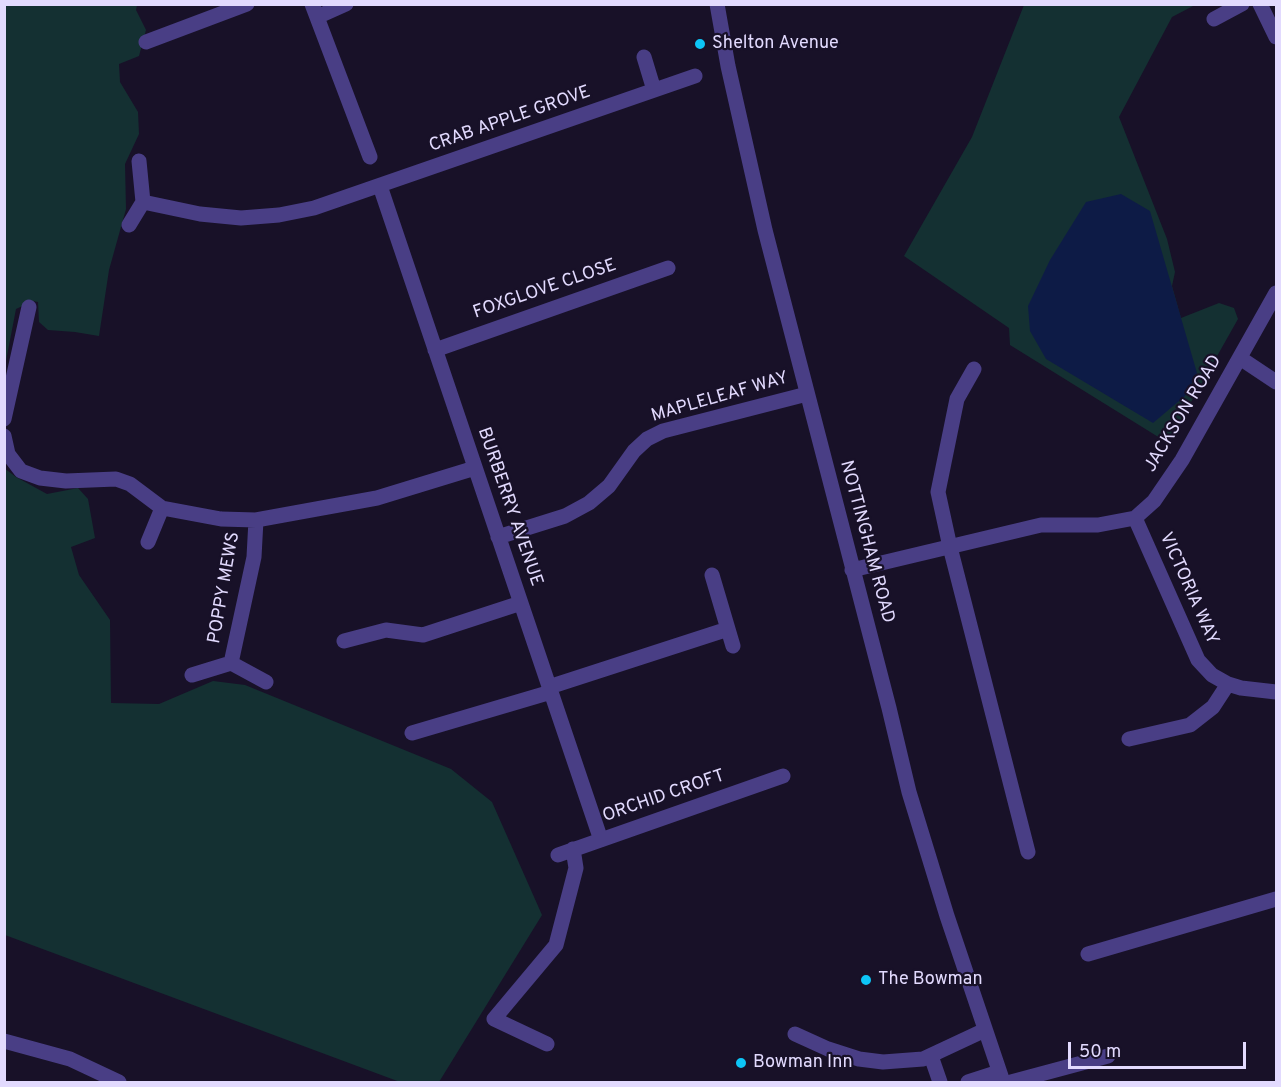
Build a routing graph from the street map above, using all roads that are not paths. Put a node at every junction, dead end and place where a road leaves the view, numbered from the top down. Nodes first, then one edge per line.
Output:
1 (247, 4) edge
2 (346, 4) edge
3 (717, 4) edge
4 (1242, 4) edge
5 (1260, 4) edge
6 (314, 11) edge
7 (1214, 19) dead end
8 (1276, 37) edge
9 (146, 42) dead end
10 (644, 57) dead end
11 (695, 76) dead end
12 (654, 90) junction
13 (370, 156) dead end
14 (139, 161) dead end
15 (380, 186) junction
16 (143, 202) junction
17 (129, 225) dead end
18 (668, 268) dead end
19 (1276, 293) edge
20 (29, 307) dead end
21 (435, 350) junction
22 (1240, 358) junction
23 (974, 369) dead end
24 (1276, 382) edge
25 (807, 394) junction
26 (4, 419) edge
27 (4, 435) edge
28 (475, 468) junction
29 (162, 508) junction
30 (1135, 518) junction
31 (256, 520) junction
32 (498, 537) junction
33 (148, 542) dead end
34 (950, 547) junction
35 (852, 570) junction
36 (712, 575) dead end
37 (521, 603) junction
38 (728, 629) junction
39 (344, 641) dead end
40 (733, 646) dead end
41 (231, 663) junction
42 (192, 675) dead end
43 (266, 682) dead end
44 (1228, 684) junction
45 (550, 690) junction
46 (1276, 692) edge
47 (412, 734) dead end
48 (1130, 739) dead end
49 (783, 776) dead end
50 (601, 840) junction
51 (573, 849) junction
52 (1028, 852) dead end
53 (558, 855) dead end
54 (1276, 899) edge
55 (1088, 954) dead end
56 (985, 1030) junction
57 (795, 1034) dead end
58 (4, 1041) edge
59 (547, 1044) dead end
60 (931, 1056) junction
61 (1108, 1056) dead end
62 (1001, 1077) edge
63 (119, 1083) edge
64 (940, 1083) edge
65 (968, 1083) edge
66 (1011, 1083) edge

1 - 9 street
2 - 6 street
3 - 25 street, NOTTINGHAM ROAD
4 - 7 street
5 - 8 street
6 - 13 street
10 - 12 street
11 - 12 street, CRAB APPLE GROVE
12 - 15 street, CRAB APPLE GROVE
14 - 16 street
15 - 16 street, CRAB APPLE GROVE
15 - 21 street, BURBERRY AVENUE
16 - 17 street
18 - 21 street, FOXGLOVE CLOSE
19 - 22 street, JACKSON ROAD
20 - 26 street
21 - 28 street, BURBERRY AVENUE
22 - 24 street
22 - 30 street, JACKSON ROAD
23 - 34 street
25 - 32 street, MAPLELEAF WAY
25 - 35 street, NOTTINGHAM ROAD
27 - 29 street
28 - 31 street
28 - 32 street, BURBERRY AVENUE
29 - 31 street
29 - 33 street
30 - 34 street
30 - 44 street, VICTORIA WAY
31 - 41 street, POPPY MEWS
32 - 37 street, BURBERRY AVENUE
34 - 35 street
34 - 52 street
35 - 56 street, NOTTINGHAM ROAD
36 - 38 street
37 - 39 street
37 - 45 street, BURBERRY AVENUE
38 - 40 street
38 - 45 street
41 - 42 street, POPPY MEWS
41 - 43 street, POPPY MEWS
44 - 46 street, VICTORIA WAY
44 - 48 street
45 - 47 street
45 - 50 street, BURBERRY AVENUE
49 - 50 street, ORCHID CROFT
50 - 51 street, ORCHID CROFT
51 - 53 street, ORCHID CROFT
51 - 59 street
54 - 55 street
56 - 60 street
56 - 62 street, NOTTINGHAM ROAD
57 - 60 street
58 - 63 street
60 - 64 street
61 - 66 street
62 - 65 street

